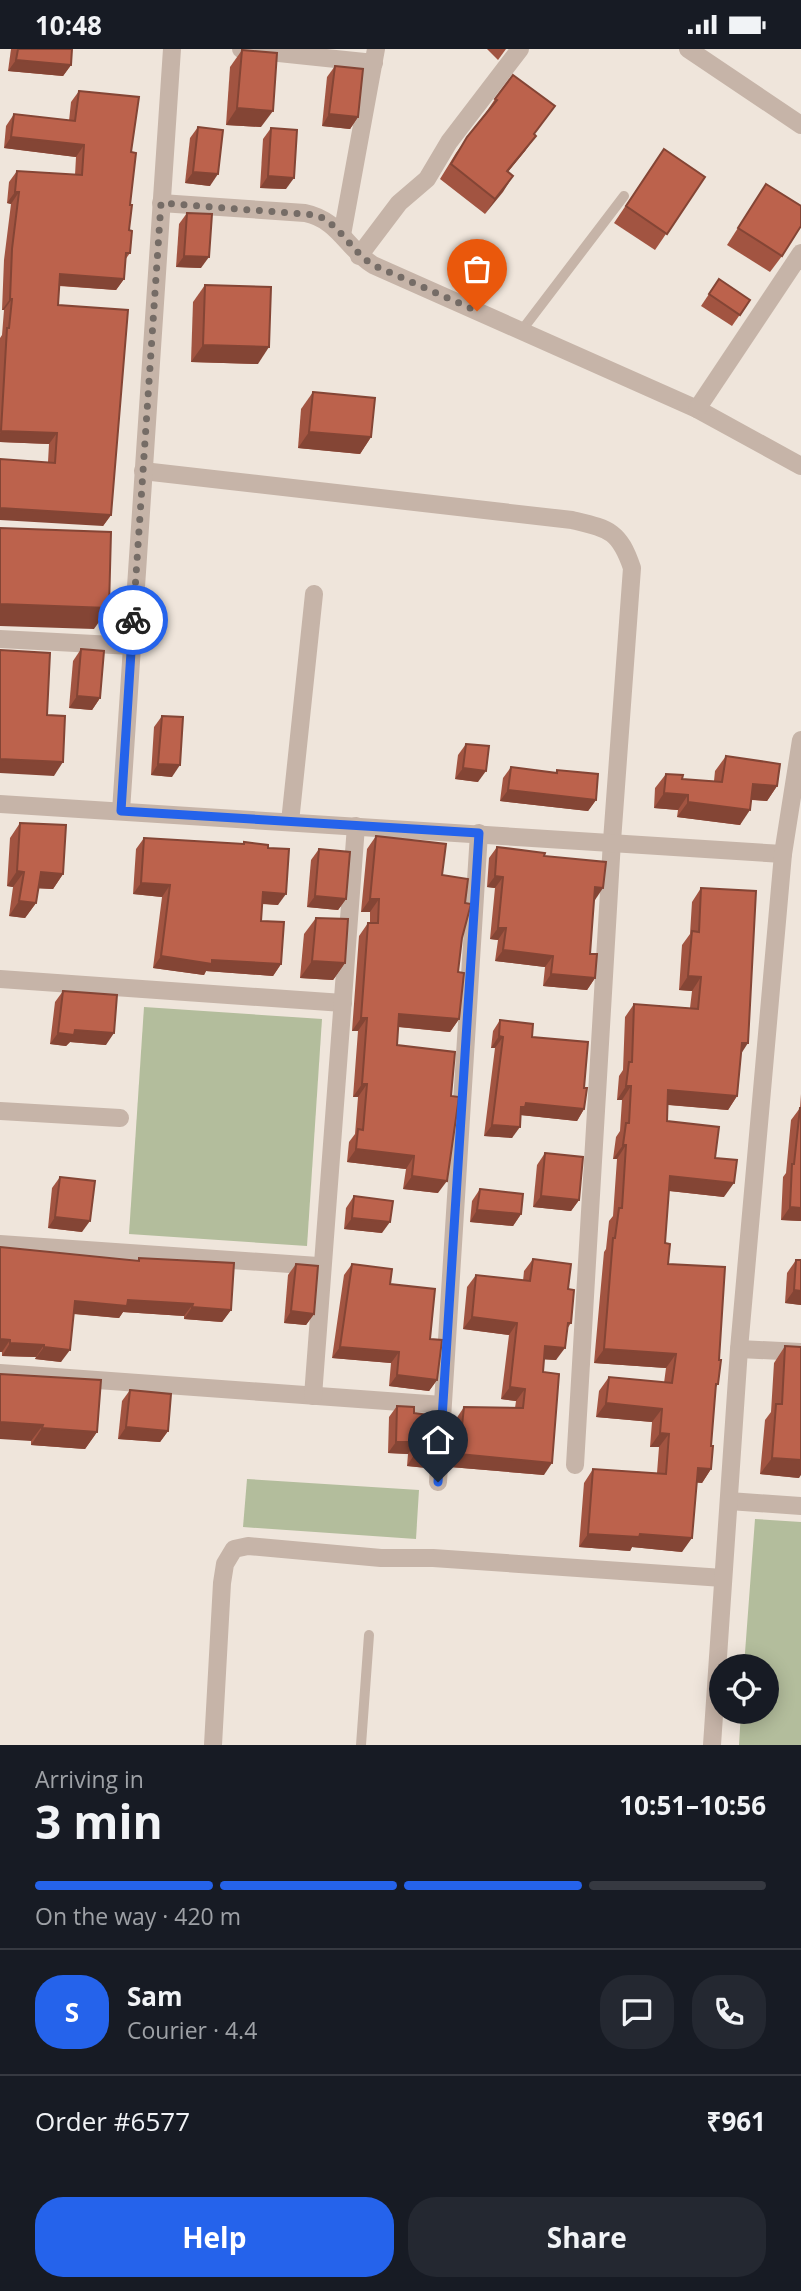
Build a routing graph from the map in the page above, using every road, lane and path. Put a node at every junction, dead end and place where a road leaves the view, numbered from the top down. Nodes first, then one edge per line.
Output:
1 (172, 49) edge
2 (241, 49) edge
3 (520, 49) edge
4 (688, 49) edge
5 (306, 53) edge
6 (375, 56) edge
7 (801, 125) edge
8 (624, 196) dead end
9 (161, 203) junction
10 (342, 235) junction
11 (801, 253) edge
12 (359, 256) junction
13 (522, 330) junction
14 (697, 409) junction
15 (801, 466) edge
16 (143, 471) junction
17 (314, 594) dead end
18 (0, 639) edge
19 (132, 646) junction
20 (801, 745) edge
21 (0, 804) edge
22 (121, 811) junction
23 (290, 822) junction
24 (356, 826) junction
25 (479, 833) junction
26 (611, 841) junction
27 (783, 853) junction
28 (0, 979) edge
29 (343, 1003) junction
30 (0, 1111) edge
31 (120, 1118) dead end
32 (0, 1244) edge
33 (323, 1266) junction
34 (739, 1349) junction
35 (801, 1352) edge
36 (0, 1373) edge
37 (313, 1396) junction
38 (442, 1405) junction
39 (575, 1465) dead end
40 (438, 1482) dead end
41 (729, 1501) junction
42 (801, 1506) edge
43 (723, 1577) junction
44 (369, 1635) dead end
45 (213, 1745) edge
46 (361, 1745) edge
47 (712, 1745) edge

1 - 9 street
2 - 5 street
3 - 12 street
4 - 7 street
5 - 6 street
6 - 10 street
8 - 13 lane
9 - 10 street
9 - 16 street
10 - 12 street
11 - 14 street
12 - 13 street
13 - 14 street
14 - 15 street
16 - 19 street
16 - 26 street
17 - 23 street
18 - 19 street
19 - 22 street
20 - 27 street
21 - 22 street
22 - 23 street
23 - 24 street
24 - 25 street
24 - 29 street
25 - 26 street
25 - 38 street
26 - 27 street
26 - 39 street
27 - 34 street
28 - 29 street
29 - 33 street
30 - 31 street
32 - 33 street
33 - 37 street
34 - 35 street
34 - 41 street
36 - 37 street
37 - 38 street
38 - 40 street
41 - 42 street
41 - 43 street
43 - 45 street
43 - 47 street
44 - 46 lane

